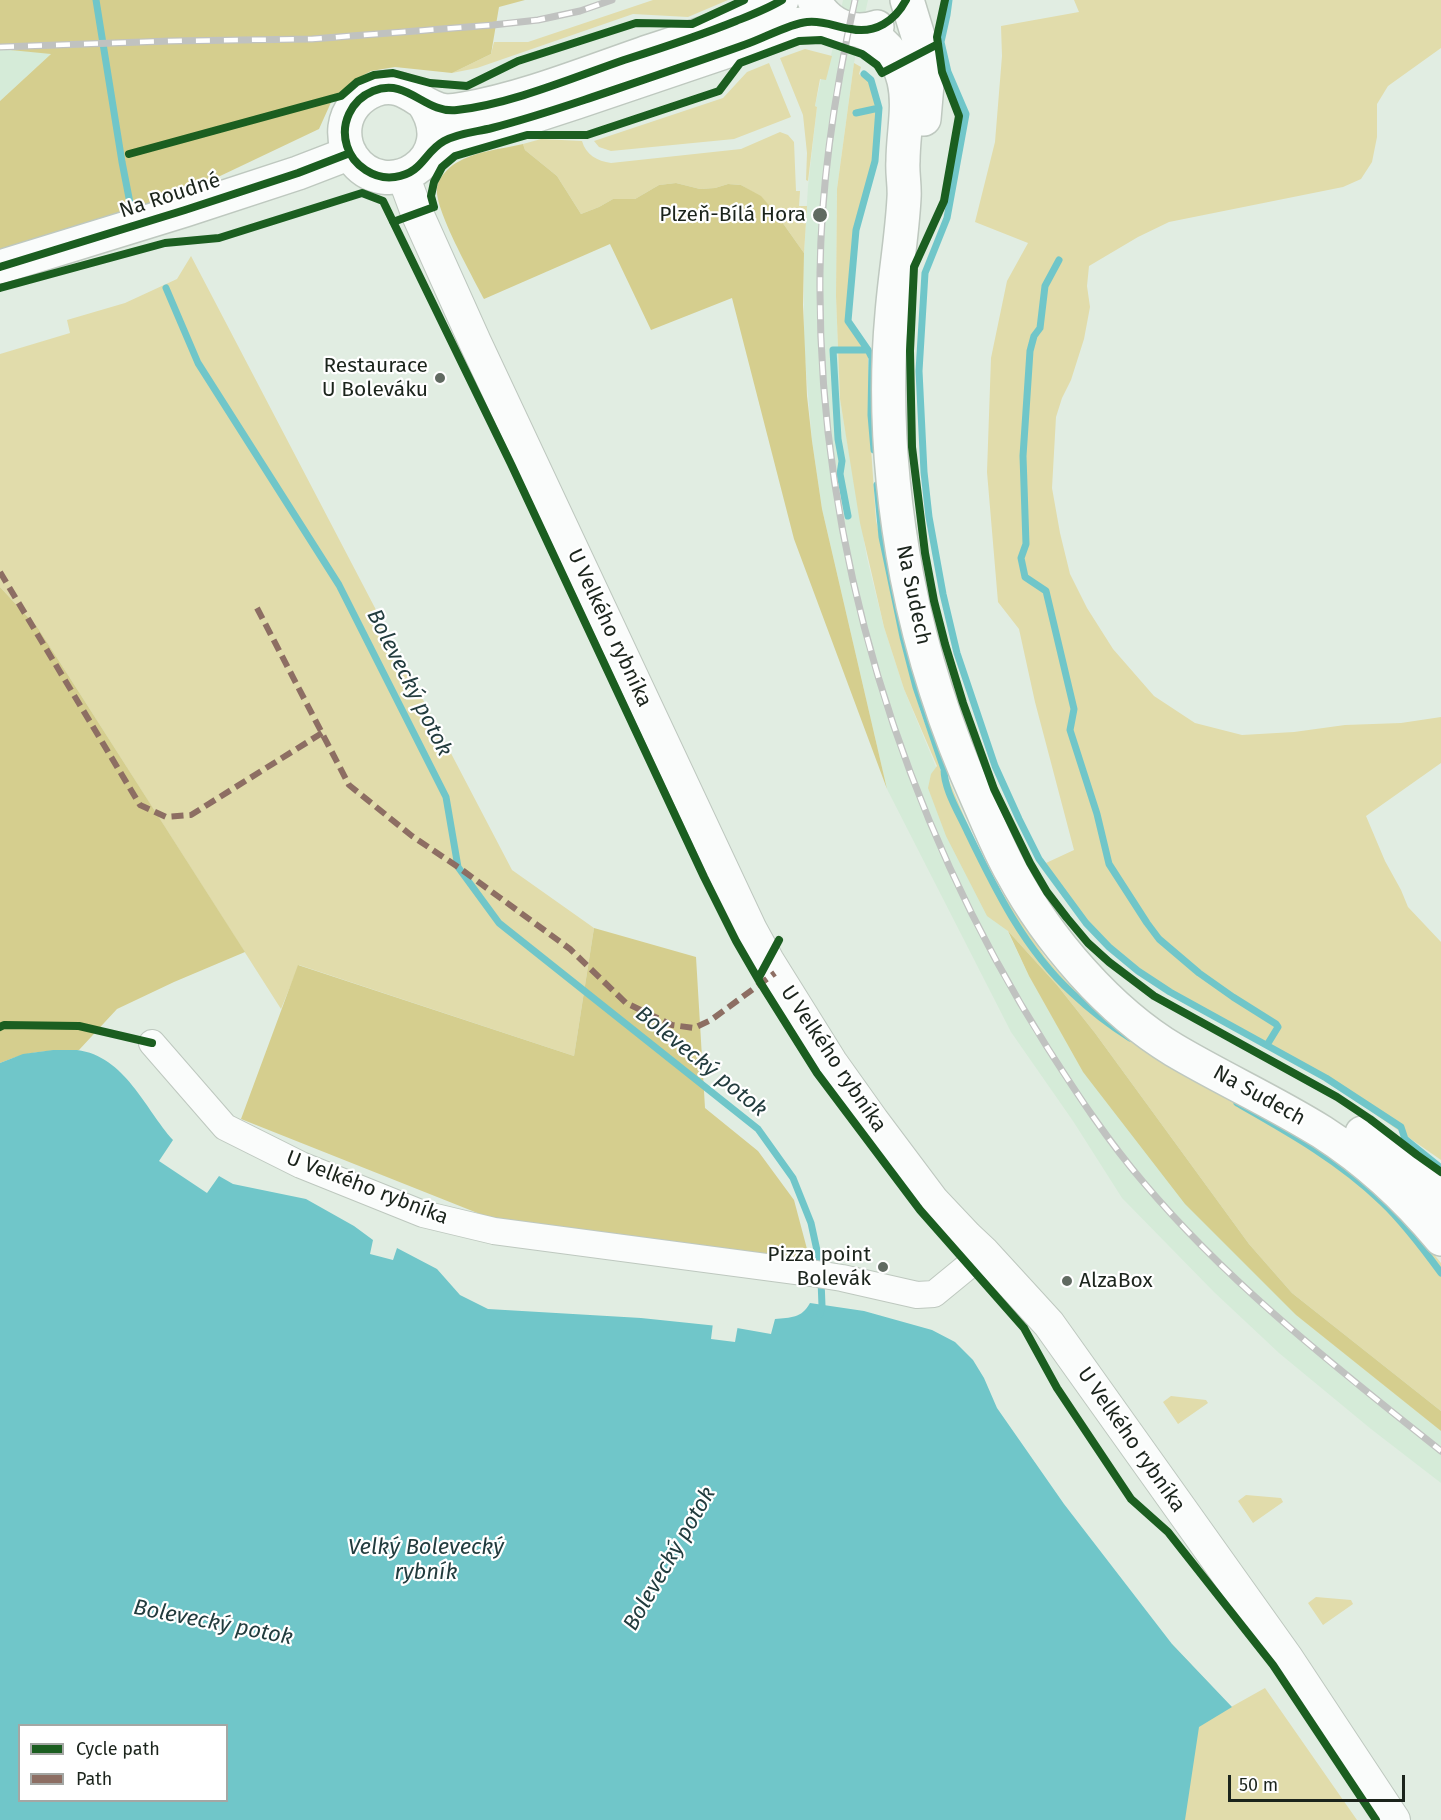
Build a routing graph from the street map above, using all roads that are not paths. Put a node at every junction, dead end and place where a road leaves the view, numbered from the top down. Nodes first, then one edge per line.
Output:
1 (782, 0) edge
2 (814, 0) edge
3 (906, 0) edge
4 (848, 28) junction
5 (422, 101) junction
6 (350, 153) junction
7 (430, 153) junction
8 (403, 175) junction
9 (904, 196) junction
10 (0, 267) edge
11 (1072, 958) junction
12 (152, 1043) dead end
13 (1441, 1199) edge
14 (1441, 1239) edge
15 (976, 1259) junction
16 (1394, 1820) edge

1 - 5 main road
2 - 4 main road
3 - 4 main road
3 - 9 main road, Na Sudech
4 - 7 main road
4 - 9 main road, Na Sudech
5 - 6 main road
5 - 7 main road
6 - 8 main road
6 - 10 main road, Na Roudné
7 - 8 main road
8 - 15 street, U Velkého rybníka
9 - 11 main road, Na Sudech
11 - 13 main road, Na Sudech
11 - 14 main road, Na Sudech
12 - 15 street, U Velkého rybníka
15 - 16 street, U Velkého rybníka

